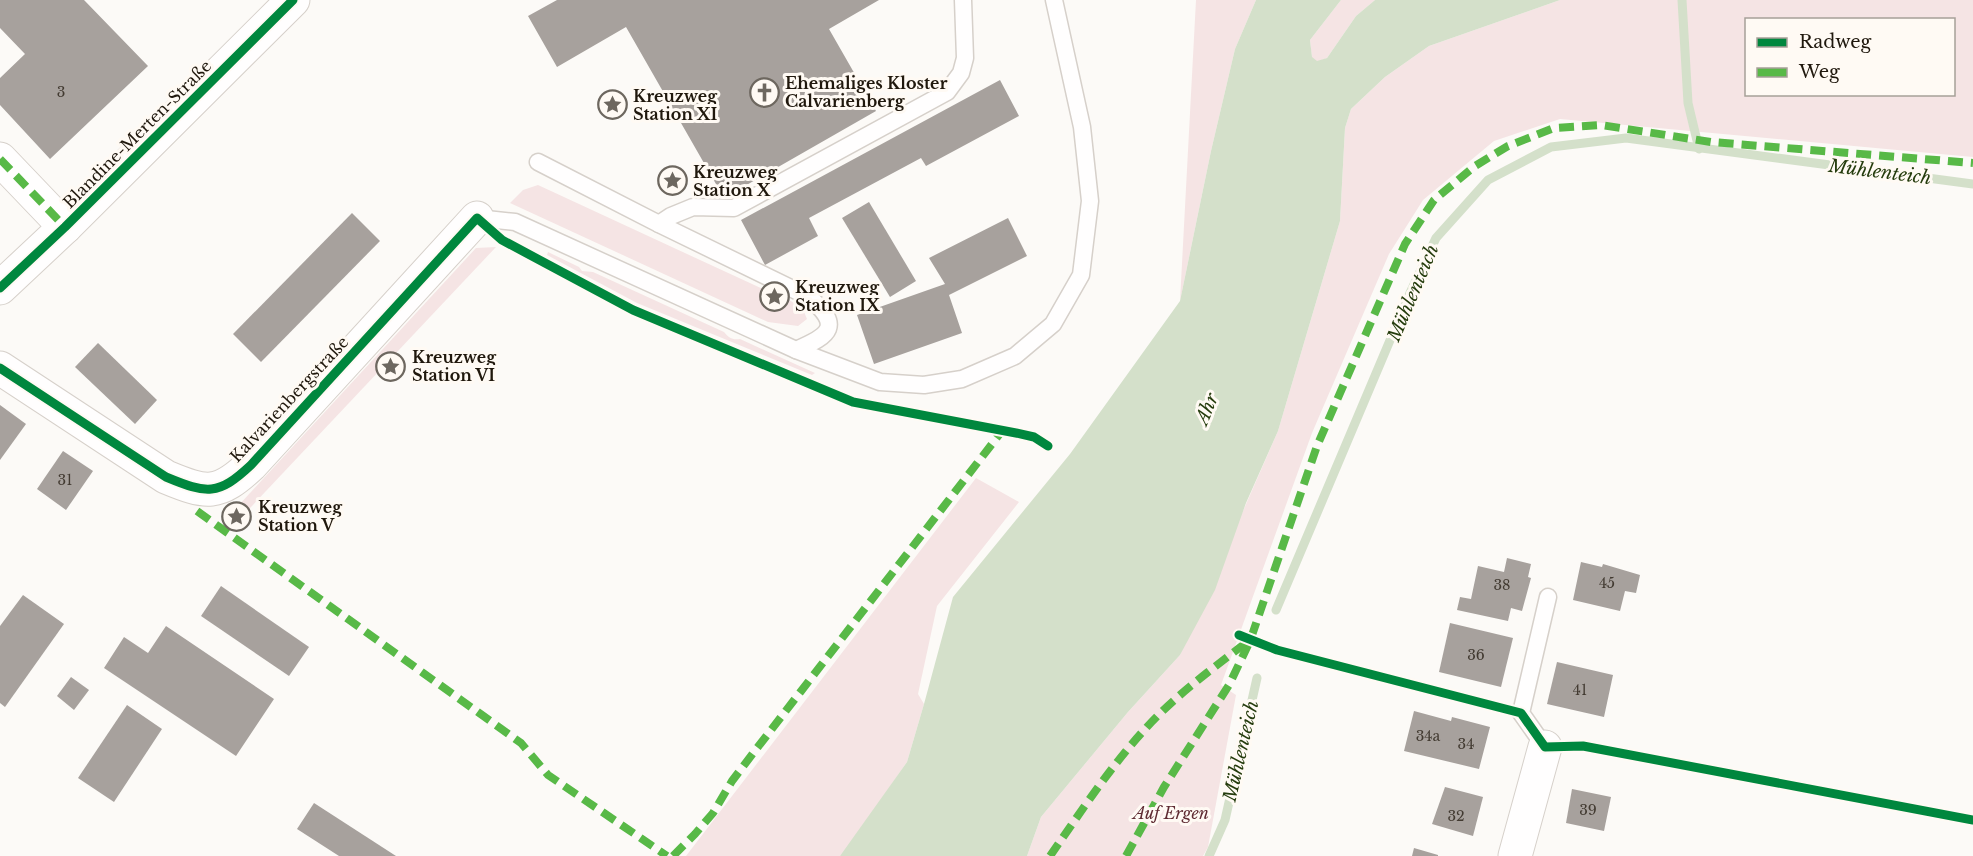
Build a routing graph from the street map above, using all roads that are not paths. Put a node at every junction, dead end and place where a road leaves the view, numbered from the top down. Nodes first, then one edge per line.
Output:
1 (963, 0) edge
2 (1054, 0) edge
3 (284, 3) edge
4 (0, 159) edge
5 (538, 162) dead end
6 (477, 218) joint
7 (659, 224) junction
8 (65, 227) junction
9 (0, 288) edge
10 (796, 350) junction
11 (0, 368) edge
12 (1548, 597) dead end
13 (1545, 747) joint
14 (1515, 856) edge

1 - 7 lane
2 - 10 lane
3 - 8 street, Blandine-Merten-Straße
4 - 8 street
5 - 7 lane
6 - 10 lane
6 - 11 street, Kalvarienbergstraße
7 - 10 lane
8 - 9 street, Blandine-Merten-Straße
12 - 13 lane
13 - 14 street

